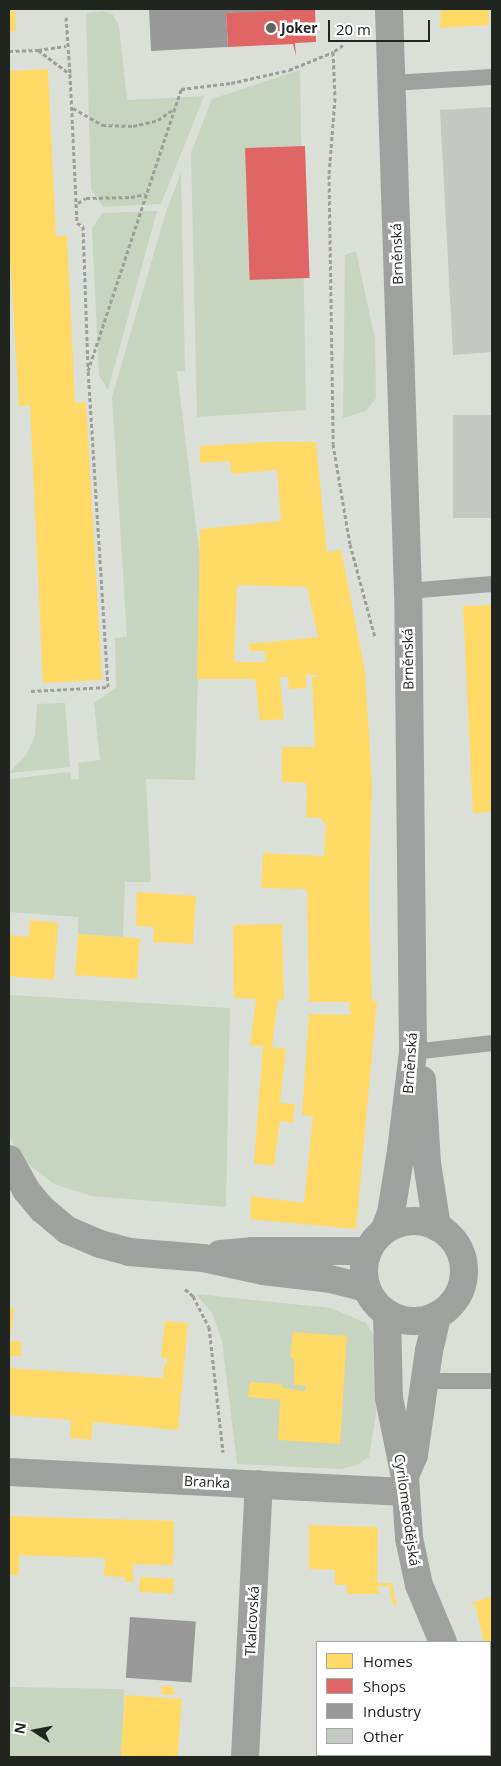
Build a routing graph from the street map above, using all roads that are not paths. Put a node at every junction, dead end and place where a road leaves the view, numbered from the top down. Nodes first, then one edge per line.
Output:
1 (389, 9) edge
2 (492, 77) edge
3 (392, 84) junction
4 (492, 584) edge
5 (408, 591) junction
6 (492, 1043) edge
7 (413, 1052) junction
8 (9, 1159) edge
9 (436, 1227) junction
10 (376, 1241) junction
11 (204, 1258) junction
12 (367, 1288) junction
13 (387, 1313) junction
14 (437, 1315) junction
15 (424, 1381) junction
16 (492, 1381) edge
17 (9, 1472) edge
18 (259, 1484) junction
19 (405, 1485) junction
20 (443, 1641) edge
21 (245, 1757) edge

1 - 3 street, Brněnská
2 - 3 lane
3 - 5 street, Brněnská
4 - 5 lane
5 - 7 street, Brněnská
6 - 7 lane
7 - 9 street
7 - 10 street, Brněnská
8 - 11 street
9 - 10 street
9 - 14 street
10 - 11 street
10 - 12 street
11 - 12 street
12 - 13 street
13 - 14 street
13 - 19 street, Cyrilometodějská
14 - 15 street
15 - 16 lane
15 - 19 street
17 - 18 street, Branka
18 - 19 street, Branka
18 - 21 street, Tkalcovská
19 - 20 street, Cyrilometodějská

